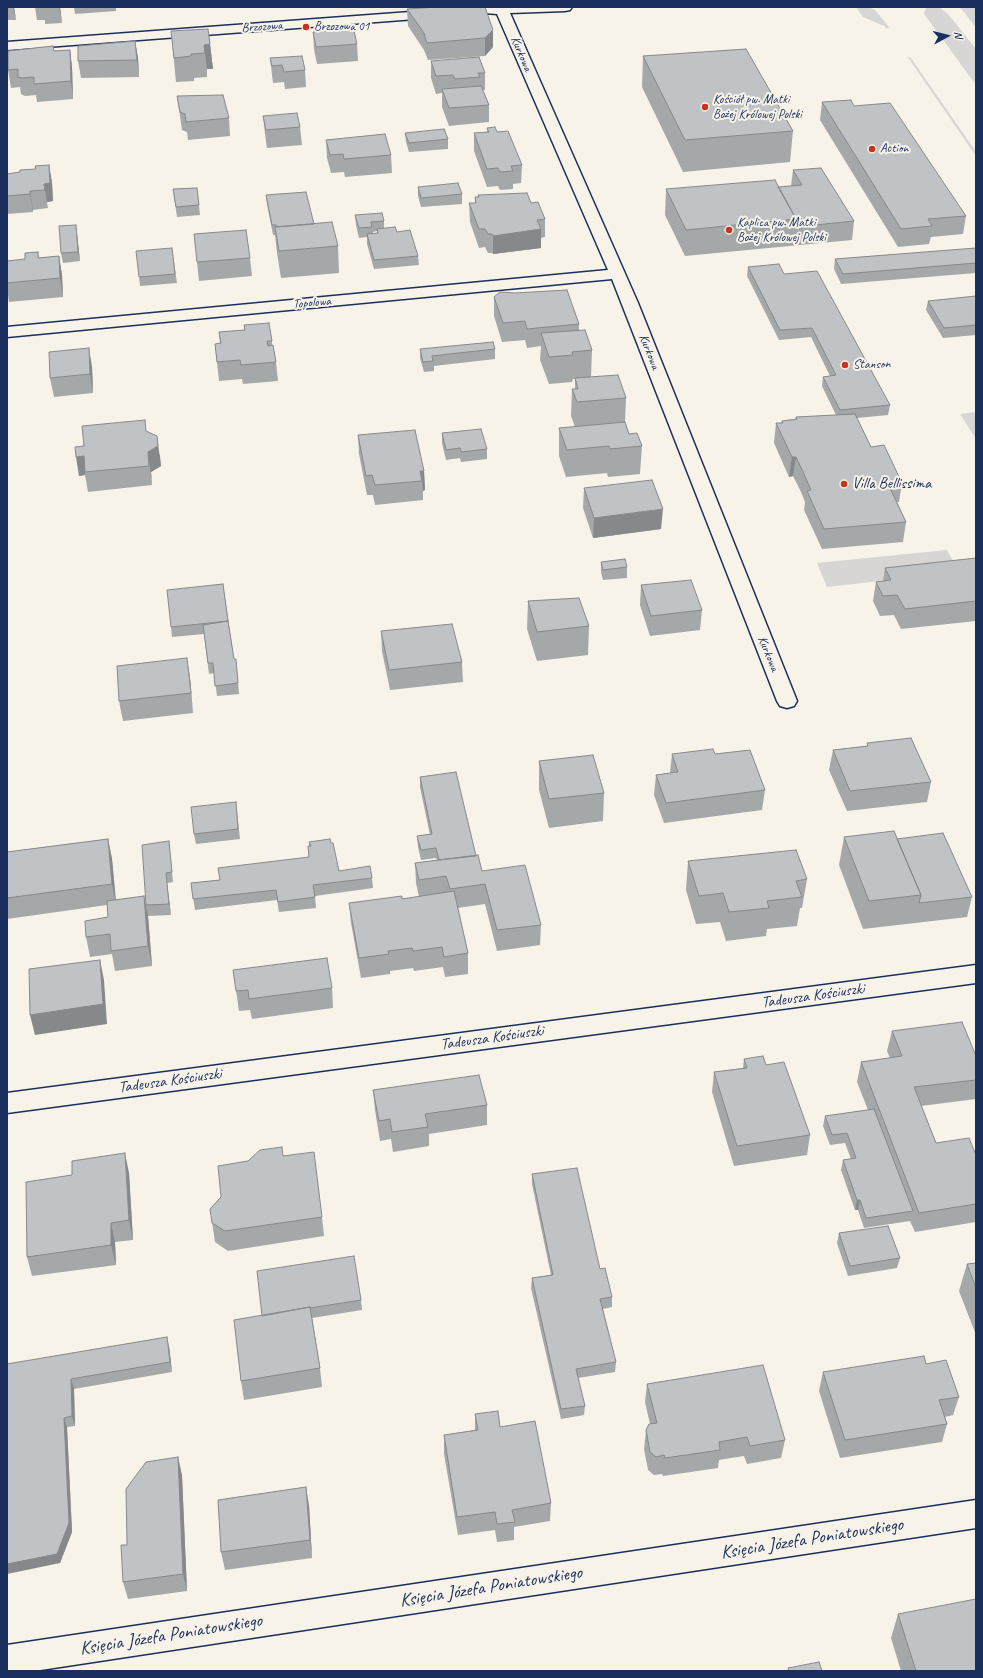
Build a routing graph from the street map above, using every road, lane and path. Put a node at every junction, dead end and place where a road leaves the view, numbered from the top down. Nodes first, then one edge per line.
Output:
1 (565, 7) edge
2 (502, 8) edge
3 (474, 11) edge
4 (452, 12) edge
5 (7, 46) edge
6 (618, 274) junction
7 (7, 332) edge
8 (787, 701) dead end
9 (976, 974) edge
10 (7, 1103) edge
11 (976, 1514) edge
12 (7, 1660) edge

1 - 2 street
2 - 3 street
2 - 6 street, Kurkowa
4 - 5 street, Brzozowa
6 - 7 street, Topolowa
6 - 8 street, Kurkowa
9 - 10 street, Tadeusza Kościuszki
11 - 12 street, Księcia Józefa Poniatowskiego

